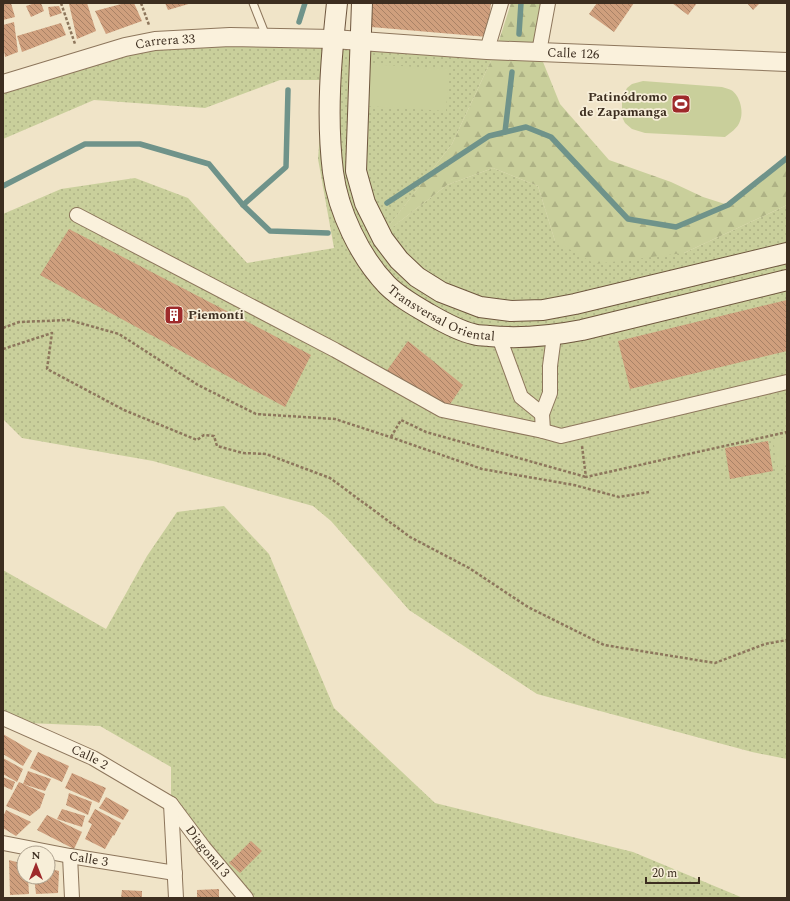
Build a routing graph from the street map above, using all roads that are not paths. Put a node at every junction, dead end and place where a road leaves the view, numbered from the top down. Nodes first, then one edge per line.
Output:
1 (253, 3) edge
2 (337, 3) edge
3 (362, 3) edge
4 (501, 3) edge
5 (548, 3) edge
6 (266, 37) junction
7 (333, 39) junction
8 (360, 40) junction
9 (487, 50) junction
10 (539, 52) junction
11 (787, 62) edge
12 (3, 84) edge
13 (77, 215) dead end
14 (787, 253) edge
15 (787, 280) edge
16 (554, 336) junction
17 (499, 337) junction
18 (787, 382) edge
19 (542, 414) junction
20 (543, 431) junction
21 (3, 718) edge
22 (171, 804) junction
23 (3, 843) edge
24 (70, 856) junction
25 (175, 873) junction
26 (72, 898) edge
27 (176, 898) edge
28 (246, 898) edge

1 - 6 lane
2 - 7 main road, Transversal Oriental
3 - 8 main road, Transversal Oriental
4 - 9 street
5 - 10 street
6 - 7 street, Carrera 33
6 - 12 street, Carrera 33
7 - 8 street, Carrera 33
7 - 17 main road, Transversal Oriental
8 - 9 street, Calle 126
8 - 14 main road, Transversal Oriental
9 - 10 street, Calle 126
10 - 11 street, Calle 126
13 - 20 street
15 - 16 main road, Transversal Oriental
16 - 17 main road, Transversal Oriental
16 - 19 street
17 - 19 street
18 - 20 street
19 - 20 street
21 - 22 street, Calle 2
22 - 25 street
22 - 28 street, Diagonal 3
23 - 24 street, Calle 3
24 - 25 street, Calle 3
24 - 26 street
25 - 27 street

